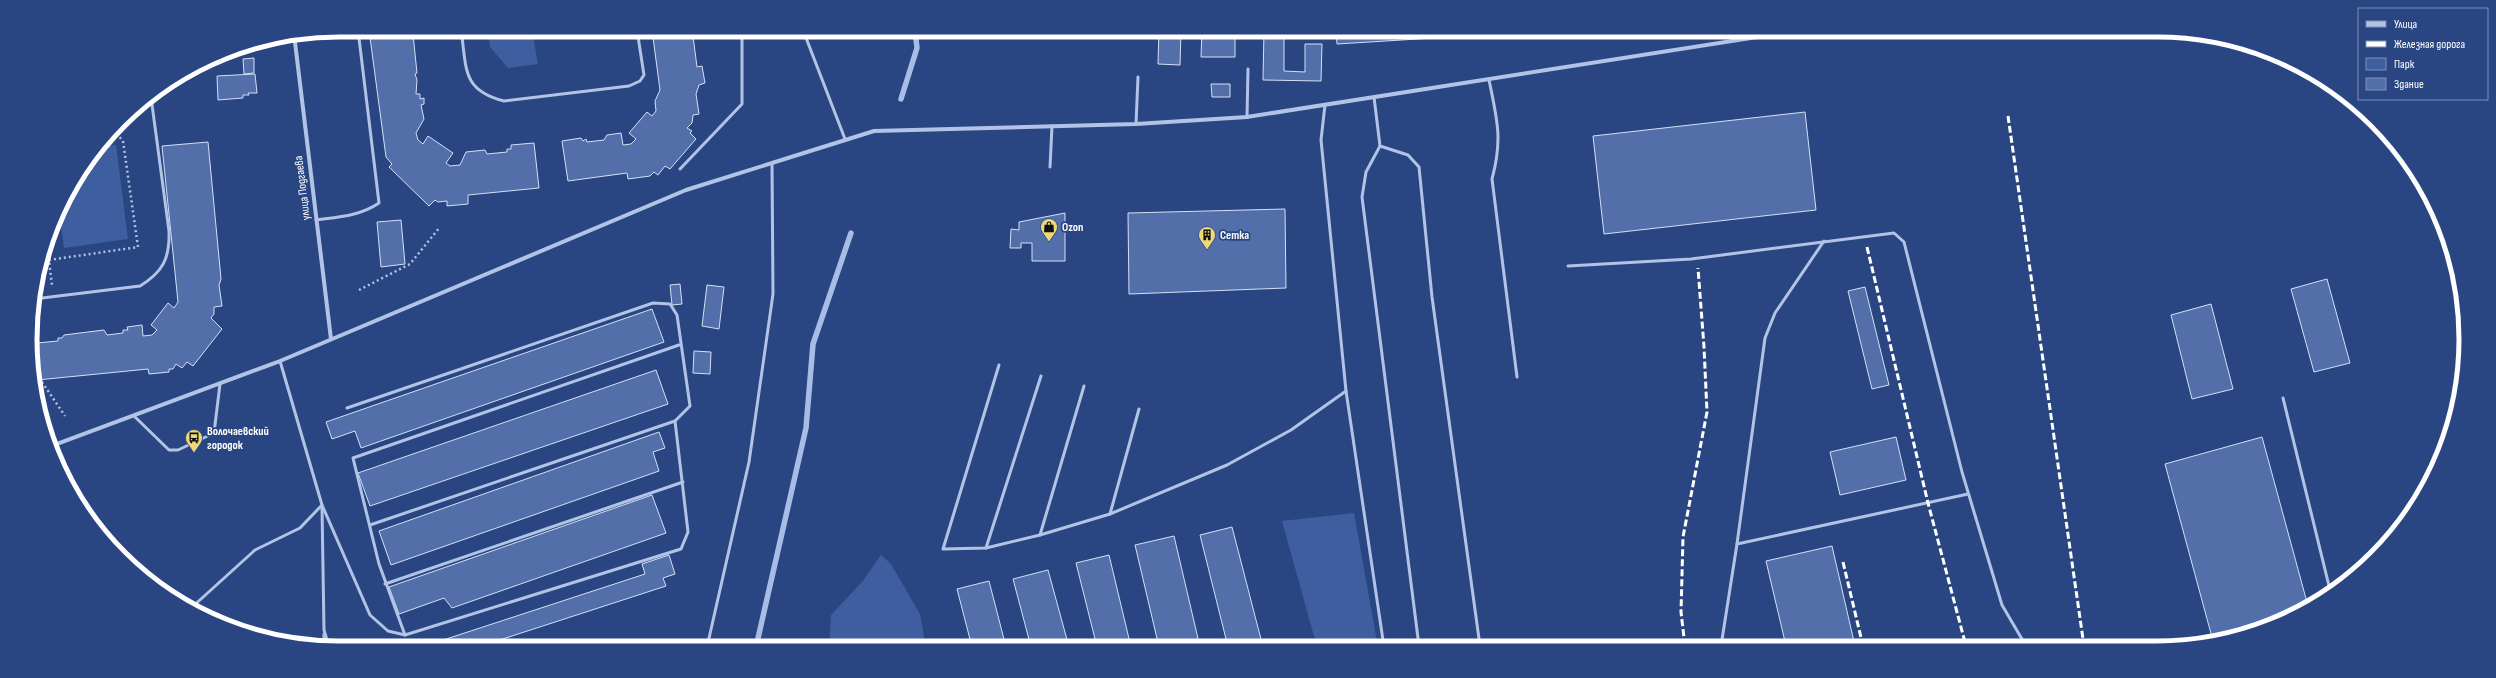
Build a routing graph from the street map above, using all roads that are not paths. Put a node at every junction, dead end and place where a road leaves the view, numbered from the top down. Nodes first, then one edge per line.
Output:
1 (359, 37) edge
2 (462, 37) edge
3 (638, 37) edge
4 (742, 37) edge
5 (806, 37) edge
6 (1758, 37) edge
7 (295, 41) edge
8 (1248, 69) dead end
9 (1138, 77) dead end
10 (1489, 80) junction
11 (1374, 97) junction
12 (152, 102) edge
13 (1325, 105) junction
14 (1247, 117) junction
15 (1136, 124) junction
16 (1052, 126) junction
17 (845, 139) junction
18 (1380, 146) junction
19 (772, 163) junction
20 (1050, 167) dead end
21 (680, 169) dead end
22 (316, 220) junction
23 (1824, 241) junction
24 (1568, 266) dead end
25 (40, 298) edge
26 (331, 339) junction
27 (679, 346) junction
28 (280, 361) junction
29 (1000, 364) dead end
30 (1041, 376) dead end
31 (1517, 377) dead end
32 (220, 384) junction
33 (1084, 386) dead end
34 (1346, 391) junction
35 (2283, 398) dead end
36 (347, 408) dead end
37 (1139, 409) dead end
38 (134, 416) junction
39 (675, 421) junction
40 (56, 444) edge
41 (683, 482) junction
42 (1968, 494) junction
43 (322, 505) junction
44 (1110, 514) junction
45 (370, 525) junction
46 (1040, 535) junction
47 (1737, 544) junction
48 (986, 548) junction
49 (386, 584) junction
50 (2329, 587) edge
51 (195, 605) edge
52 (324, 630) junction
53 (405, 635) junction
54 (324, 640) edge
55 (327, 640) edge
56 (709, 641) edge
57 (1383, 641) edge
58 (1418, 641) edge
59 (1479, 641) edge
60 (1722, 641) edge
61 (2023, 641) edge

1 - 22 lane
2 - 3 lane
4 - 21 lane
5 - 17 lane
6 - 10 street
7 - 22 street, улица Подгаева
8 - 14 lane
9 - 15 lane
10 - 11 street
10 - 31 lane
11 - 13 street
11 - 18 lane
12 - 25 lane
13 - 14 street
13 - 34 lane
14 - 15 street
15 - 16 street
16 - 17 street
16 - 20 lane
17 - 19 street
18 - 58 lane
18 - 59 lane
19 - 26 street
19 - 56 lane
22 - 26 street, улица Подгаева
23 - 24 lane
23 - 42 lane
23 - 47 lane
26 - 28 street
27 - 36 lane
27 - 39 lane
27 - 45 lane
28 - 32 street
28 - 43 lane
29 - 48 lane
30 - 48 lane
32 - 38 street
32 - 38 lane
33 - 46 lane
34 - 44 lane
34 - 57 lane
35 - 50 lane
37 - 44 lane
38 - 40 street
39 - 41 lane
39 - 45 lane
41 - 49 lane
41 - 53 lane
42 - 47 lane
42 - 61 lane
43 - 51 lane
43 - 52 lane
43 - 53 lane
44 - 46 lane
45 - 49 lane
46 - 48 lane
47 - 60 lane
49 - 53 lane
52 - 54 lane
52 - 55 lane

